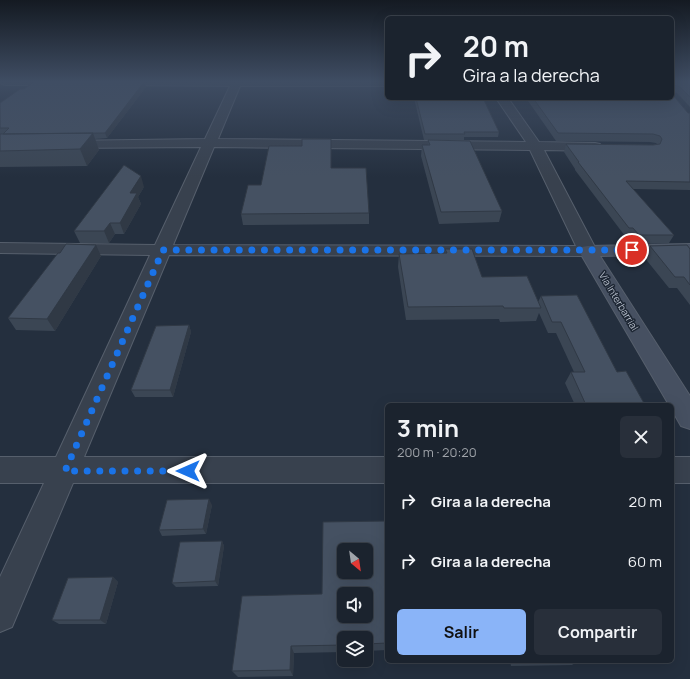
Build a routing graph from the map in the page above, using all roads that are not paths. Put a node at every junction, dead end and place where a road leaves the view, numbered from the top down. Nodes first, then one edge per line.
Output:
1 (223, 113) edge
2 (512, 113) edge
3 (210, 143) junction
4 (54, 145) edge
5 (535, 146) junction
6 (604, 147) edge
7 (0, 248) edge
8 (690, 249) edge
9 (163, 250) junction
10 (588, 251) junction
11 (690, 418) edge
12 (0, 470) edge
13 (385, 470) edge
14 (674, 470) edge
15 (690, 470) edge
16 (65, 471) junction
17 (0, 615) edge

1 - 3 street
2 - 5 street
3 - 4 street
3 - 5 street
3 - 9 street
5 - 6 street
5 - 10 street
7 - 9 street
8 - 10 main road
9 - 10 street
9 - 16 street
10 - 11 main road, Vía Interbarrial
12 - 16 street
13 - 16 street
14 - 15 street
16 - 17 street

